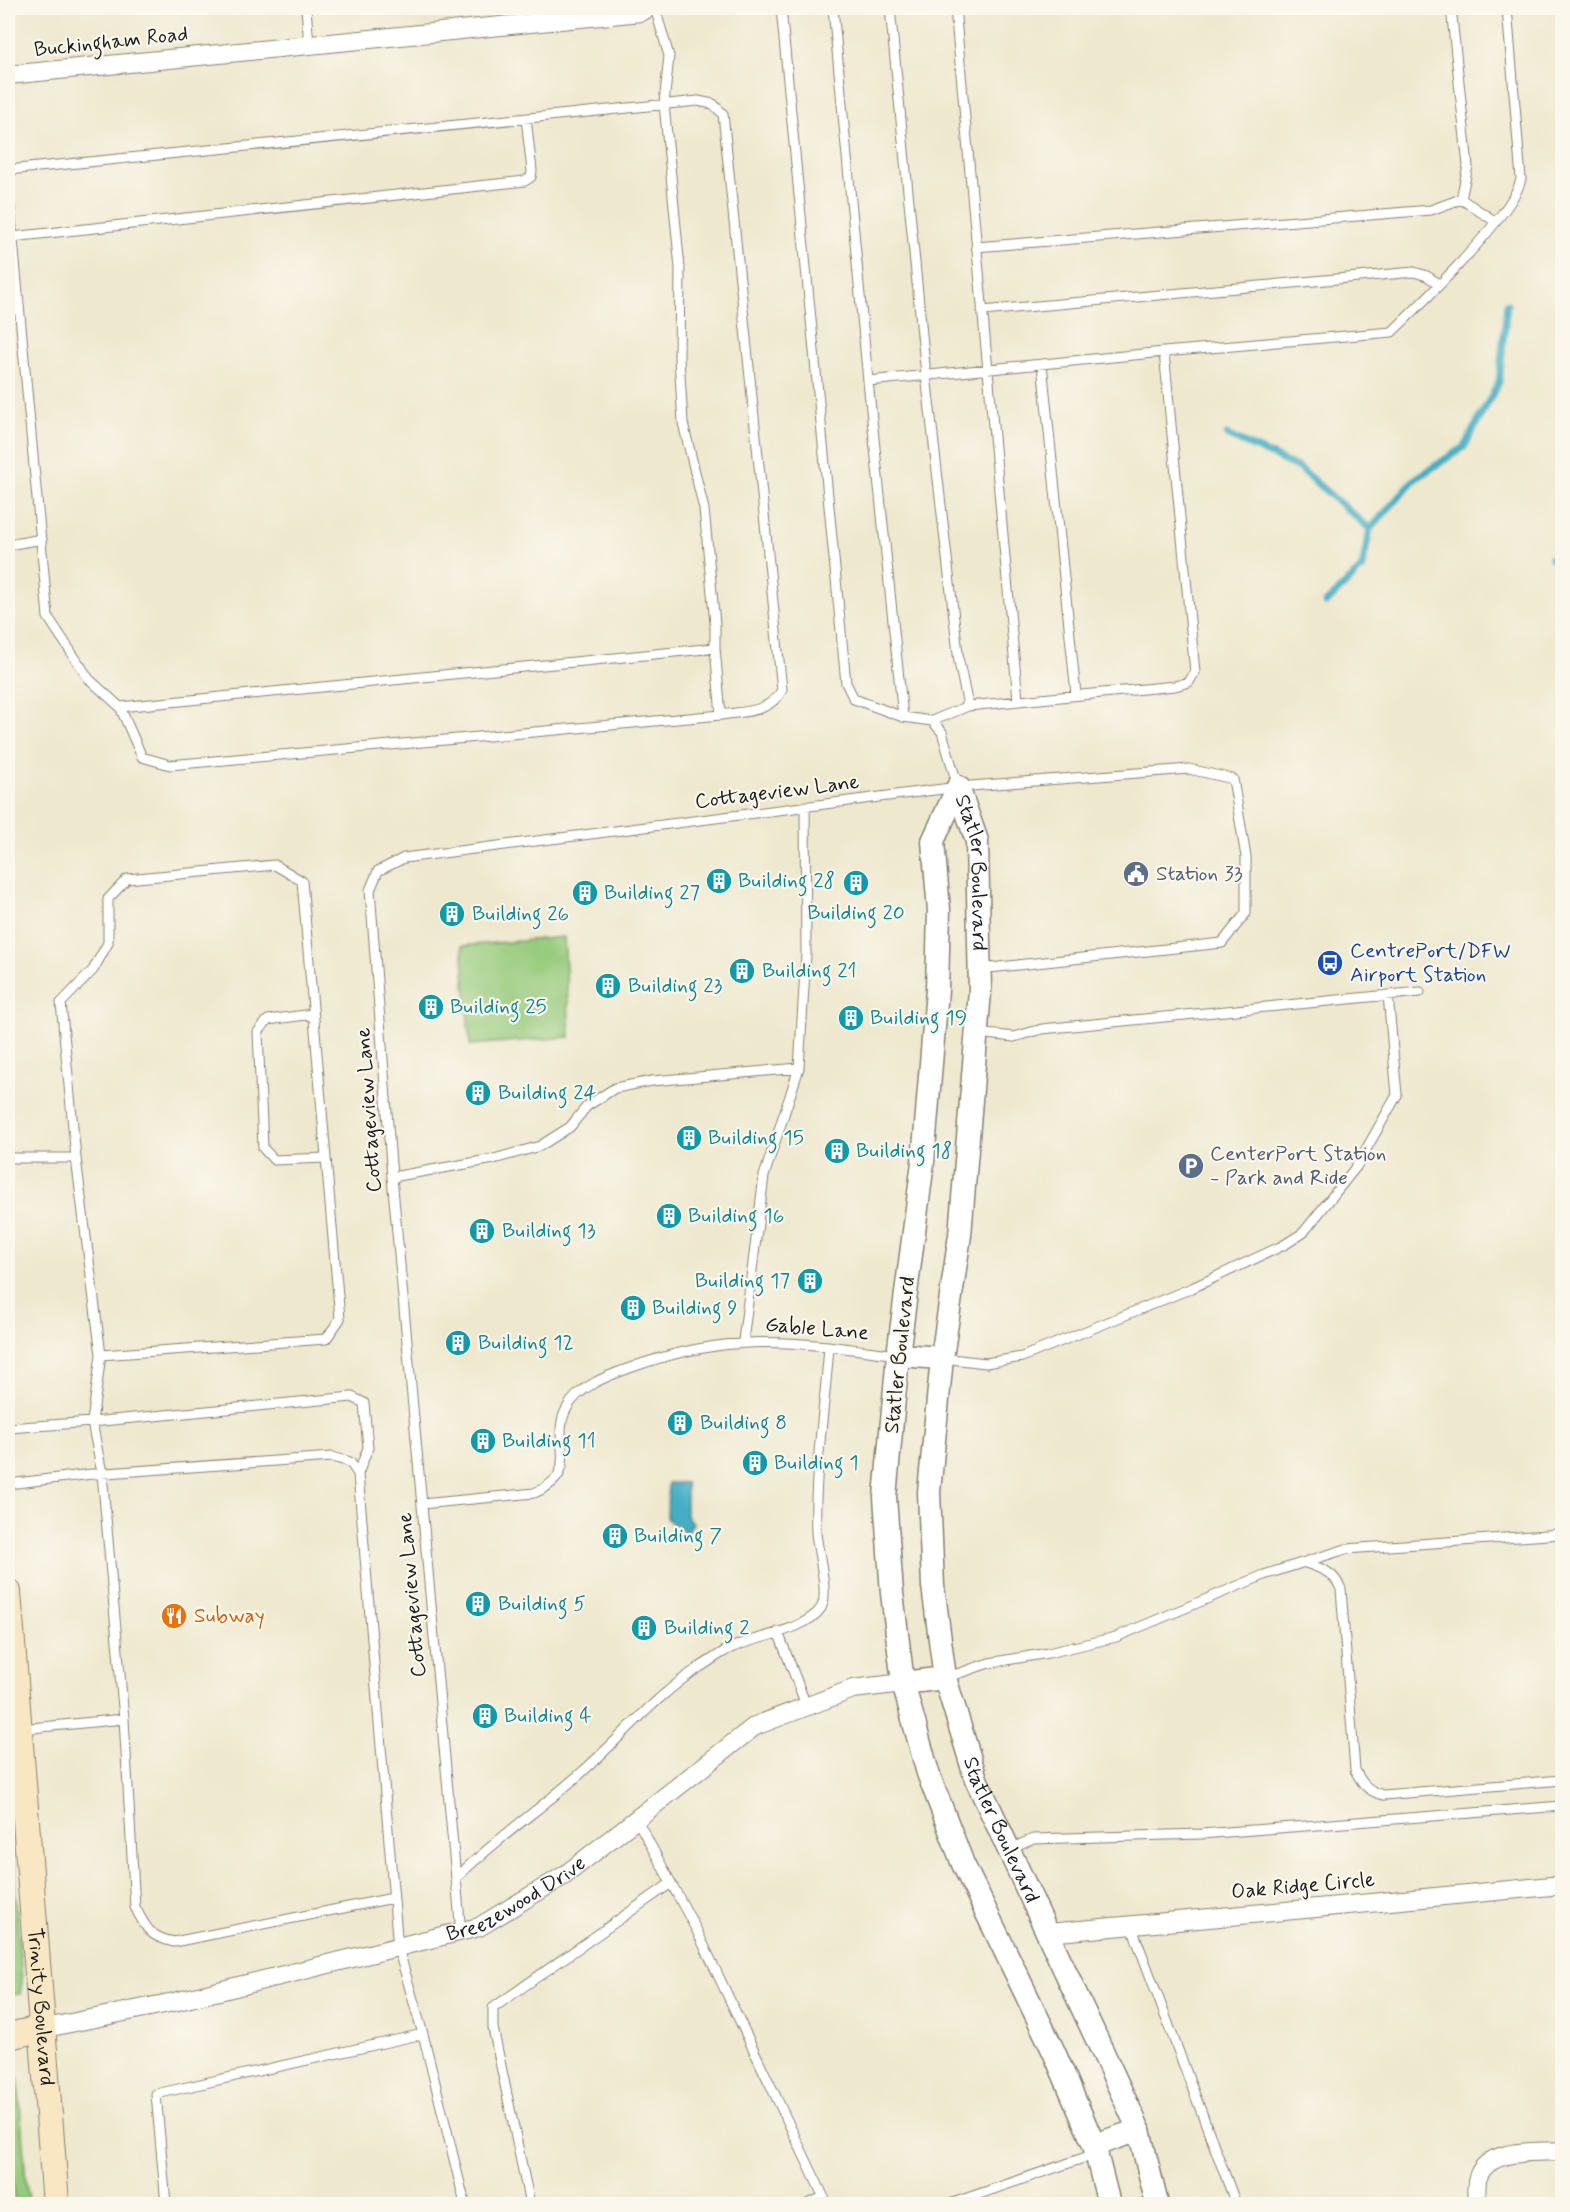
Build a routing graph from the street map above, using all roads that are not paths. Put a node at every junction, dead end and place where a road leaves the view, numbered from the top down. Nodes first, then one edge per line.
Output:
1 (306, 8) edge
2 (648, 8) edge
3 (655, 8) edge
4 (781, 8) edge
5 (833, 8) edge
6 (890, 8) edge
7 (955, 8) edge
8 (1451, 8) edge
9 (1507, 8) edge
10 (309, 45) junction
11 (8, 75) edge
12 (664, 104) junction
13 (526, 118) junction
14 (8, 170) edge
15 (8, 186) edge
16 (1461, 199) junction
17 (1496, 222) junction
18 (12, 237) junction
19 (976, 248) junction
20 (1439, 284) junction
21 (982, 311) junction
22 (1164, 352) junction
23 (1042, 364) junction
24 (987, 370) junction
25 (926, 375) junction
26 (868, 381) junction
27 (42, 539) junction
28 (8, 545) edge
29 (715, 648) junction
30 (1076, 694) junction
31 (1017, 700) junction
32 (968, 706) junction
33 (120, 707) junction
34 (721, 716) junction
35 (903, 717) junction
36 (932, 721) junction
37 (958, 786) junction
38 (805, 806) junction
39 (980, 969) junction
40 (1420, 992) dead end
41 (1388, 995) junction
42 (313, 1014) junction
43 (977, 1033) junction
44 (799, 1068) junction
45 (8, 1158) edge
46 (76, 1158) junction
47 (326, 1158) junction
48 (392, 1177) junction
49 (743, 1341) junction
50 (829, 1346) junction
51 (100, 1355) junction
52 (898, 1355) junction
53 (942, 1358) junction
54 (92, 1422) junction
55 (8, 1428) edge
56 (102, 1473) junction
57 (358, 1473) junction
58 (8, 1484) edge
59 (422, 1504) junction
60 (1563, 1534) edge
61 (1306, 1563) junction
62 (8, 1592) edge
63 (778, 1632) junction
64 (945, 1678) junction
65 (903, 1683) junction
66 (806, 1705) junction
67 (124, 1719) junction
68 (18, 1729) junction
69 (1563, 1780) edge
70 (1563, 1806) edge
71 (636, 1818) junction
72 (1007, 1850) junction
73 (456, 1878) junction
74 (671, 1883) junction
75 (1563, 1885) edge
76 (393, 1898) junction
77 (1131, 1925) junction
78 (461, 1933) junction
79 (1048, 1933) junction
80 (398, 1948) junction
81 (42, 2030) junction
82 (423, 2034) junction
83 (8, 2036) edge
84 (1139, 2130) junction
85 (1095, 2149) junction
86 (1563, 2151) edge
87 (825, 2201) edge
88 (56, 2205) edge
89 (166, 2205) edge
90 (465, 2205) edge
91 (530, 2205) edge
92 (808, 2205) edge
93 (950, 2205) edge
94 (1109, 2205) edge
95 (1157, 2205) edge
96 (1236, 2205) edge
97 (1477, 2205) edge

1 - 10 lane
2 - 10 street, Buckingham Road
3 - 12 lane
4 - 35 lane
5 - 26 lane
6 - 25 lane
7 - 19 lane
8 - 16 lane
9 - 17 lane
10 - 11 street, Buckingham Road
12 - 13 lane
12 - 29 lane
12 - 34 lane
13 - 14 lane
13 - 18 lane
15 - 18 lane
16 - 17 lane
16 - 19 lane
17 - 20 lane
18 - 27 lane
19 - 21 lane
20 - 21 lane
20 - 22 lane
21 - 24 lane
22 - 23 lane
22 - 30 lane
23 - 24 lane
23 - 30 lane
24 - 25 lane
24 - 31 lane
25 - 26 lane
25 - 32 lane
26 - 35 lane
27 - 28 lane
27 - 33 lane
29 - 33 lane
29 - 34 lane
30 - 31 lane
31 - 32 lane
32 - 36 lane
33 - 34 lane
35 - 36 lane
36 - 37 lane
37 - 38 lane, Cottageview Lane
37 - 39 street, Statler Boulevard
37 - 39 lane, Cottageview Lane
37 - 52 street, Statler Boulevard
38 - 44 lane
38 - 48 lane, Cottageview Lane
39 - 43 street, Statler Boulevard
40 - 41 lane
41 - 43 lane
41 - 53 lane
42 - 46 lane
42 - 47 lane
42 - 47 lane
43 - 53 street, Statler Boulevard
44 - 48 lane
44 - 49 lane
45 - 46 lane
46 - 51 lane
47 - 51 lane
48 - 59 lane, Cottageview Lane
49 - 50 lane, Gable Lane
49 - 59 lane, Gable Lane
50 - 52 lane, Gable Lane
50 - 63 lane
51 - 54 lane
52 - 53 street
52 - 65 street, Statler Boulevard
53 - 64 street, Statler Boulevard
54 - 55 lane
54 - 56 lane
54 - 57 lane
56 - 57 lane
56 - 58 lane
56 - 67 lane
57 - 76 lane
59 - 73 lane, Cottageview Lane
60 - 61 lane
61 - 64 lane
61 - 69 lane
62 - 68 main road, Trinity Boulevard
63 - 66 lane
63 - 73 lane
64 - 65 street, Breezewood Drive
64 - 72 street, Statler Boulevard
65 - 66 street, Breezewood Drive
65 - 85 street, Statler Boulevard
66 - 71 street, Breezewood Drive
67 - 68 lane
67 - 76 lane
68 - 81 main road, Trinity Boulevard
70 - 72 lane
71 - 74 lane
71 - 78 street, Breezewood Drive
72 - 79 street, Statler Boulevard
73 - 78 lane, Cottageview Lane
74 - 87 lane
74 - 91 lane
75 - 77 street, Oak Ridge Circle
76 - 80 lane
77 - 79 street, Oak Ridge Circle
77 - 96 lane
78 - 80 street, Breezewood Drive
79 - 84 street, Statler Boulevard
80 - 81 street, Breezewood Drive
80 - 82 lane
81 - 83 main road
81 - 88 main road, Trinity Boulevard
82 - 89 lane
82 - 90 lane
84 - 85 street
84 - 95 street, Statler Boulevard
85 - 93 lane
85 - 94 street, Statler Boulevard
86 - 97 street
87 - 92 lane

